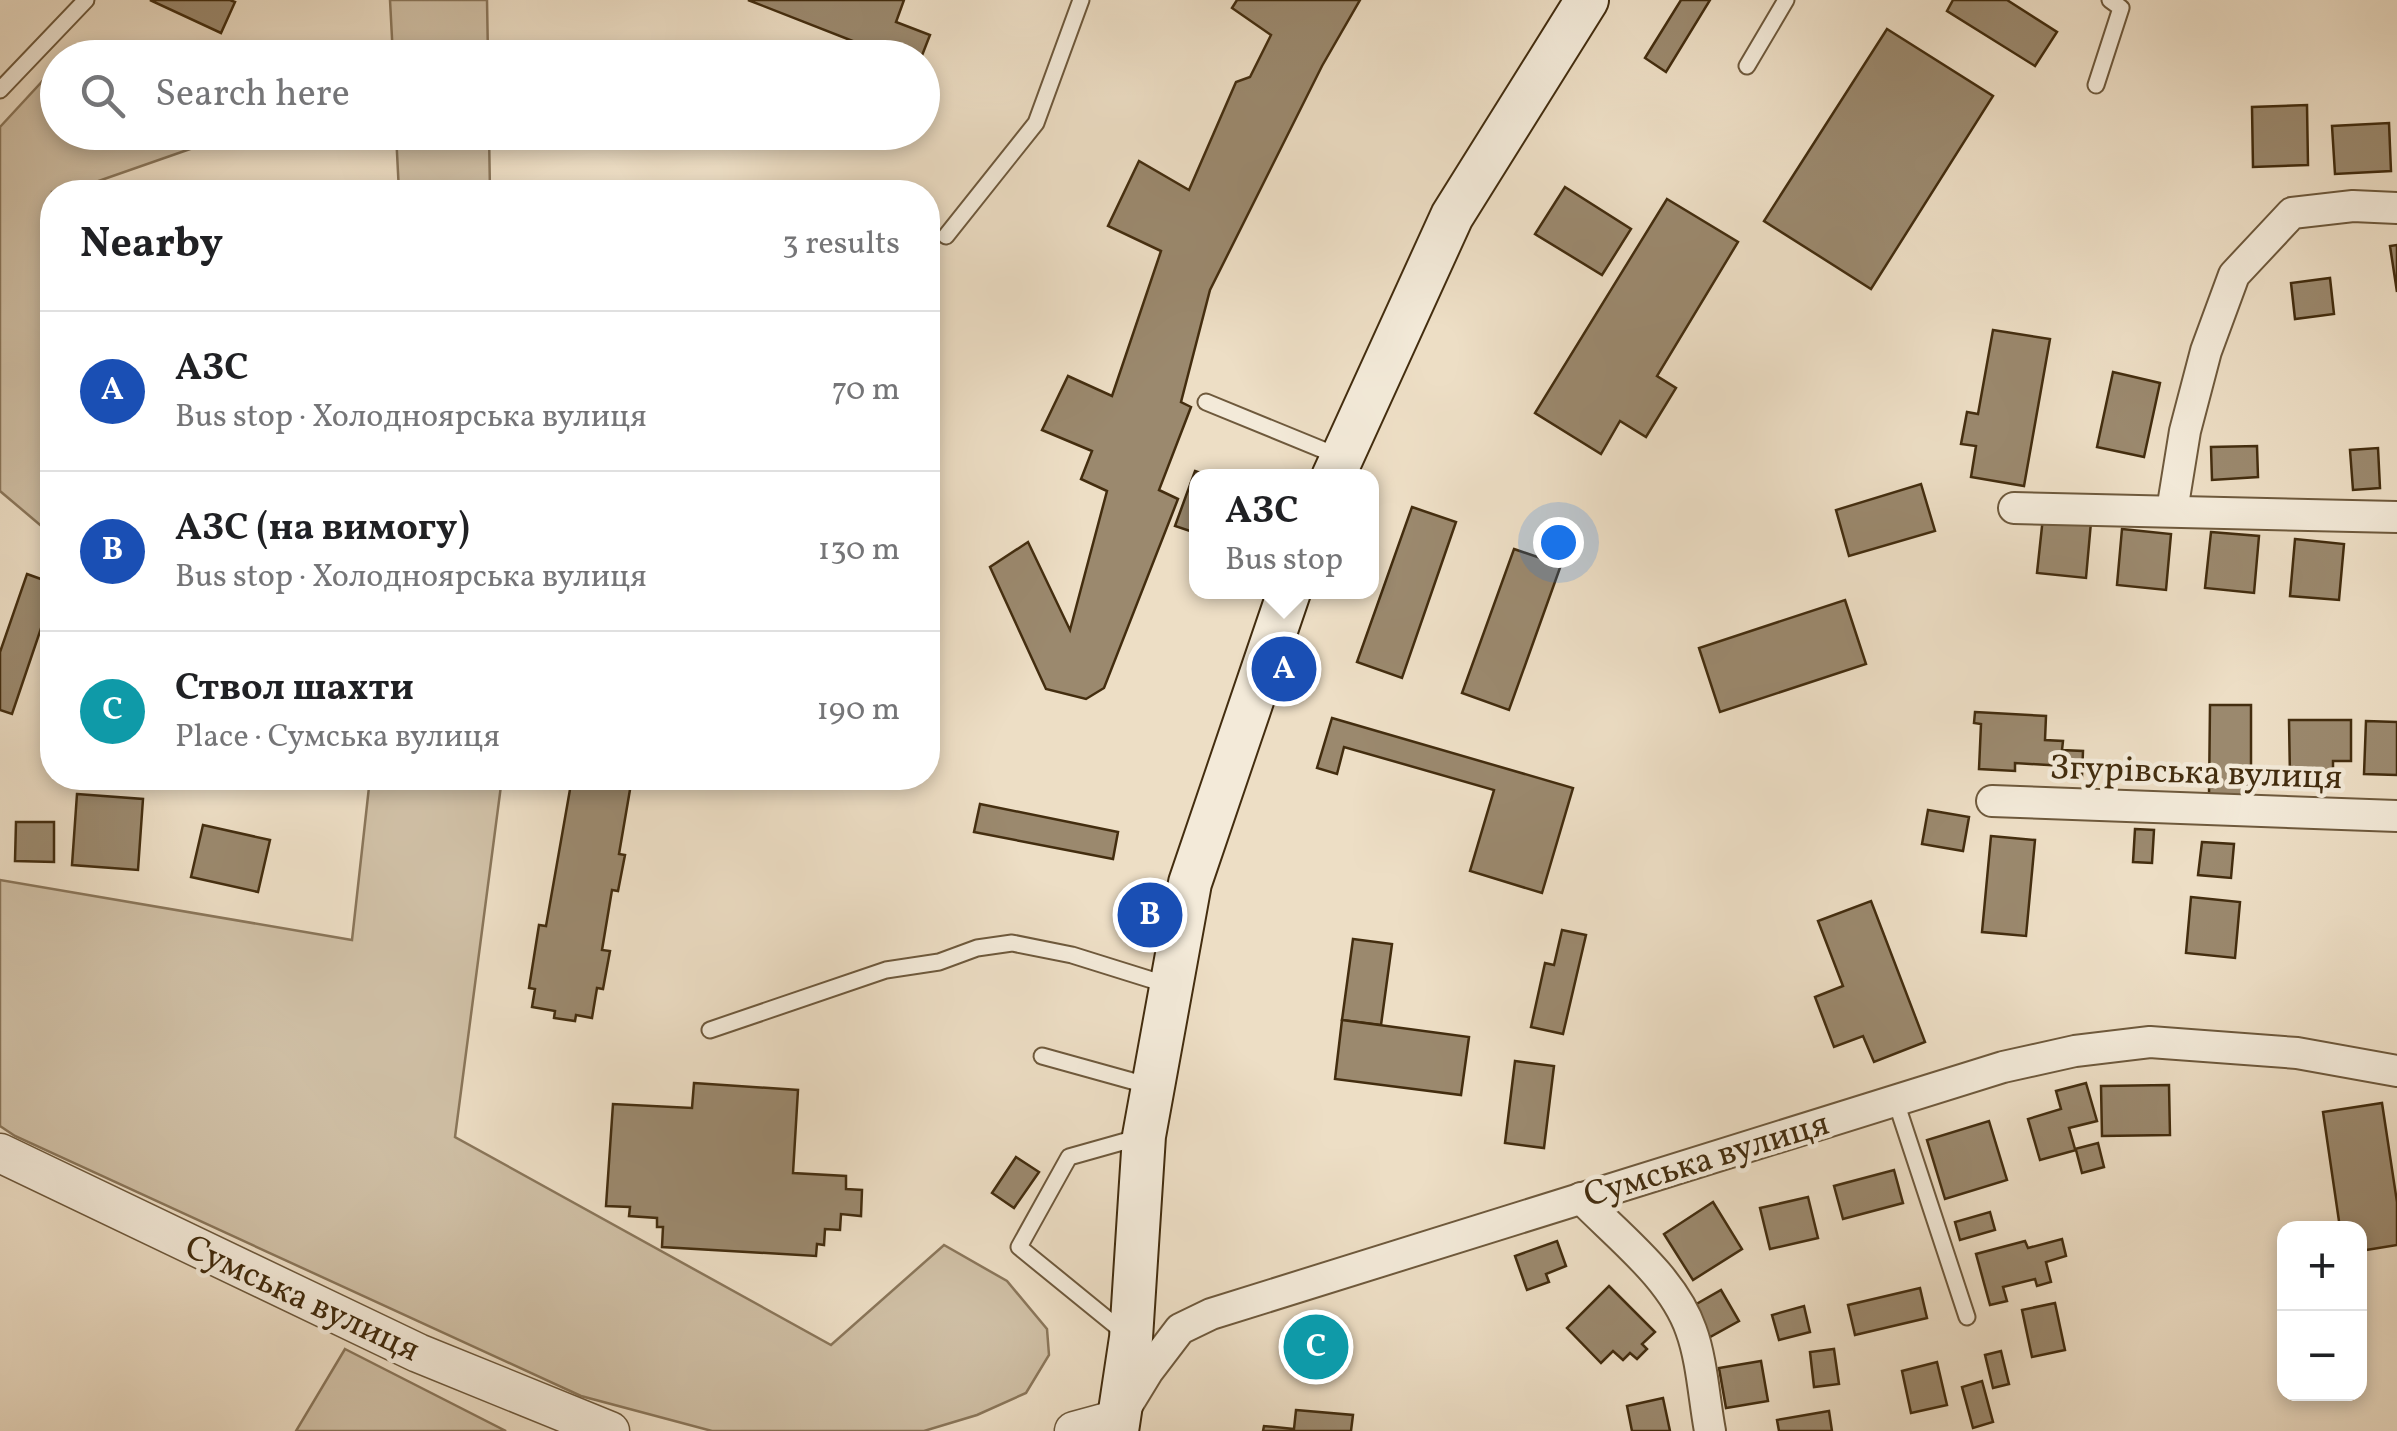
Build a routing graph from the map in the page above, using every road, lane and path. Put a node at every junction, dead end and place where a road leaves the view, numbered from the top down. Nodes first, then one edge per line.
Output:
1 (86, 0) edge
2 (1081, 0) edge
3 (1586, 0) edge
4 (1786, 0) edge
5 (2110, 0) edge
6 (48, 40) edge
7 (40, 48) edge
8 (1747, 66) dead end
9 (2096, 85) dead end
10 (0, 90) edge
11 (2397, 208) edge
12 (946, 236) dead end
13 (1206, 402) dead end
14 (1338, 467) edge
15 (2014, 508) dead end
16 (2172, 511) junction
17 (2397, 517) edge
18 (1287, 599) edge
19 (1992, 801) dead end
20 (2397, 816) edge
21 (1171, 987) junction
22 (710, 1030) dead end
23 (1042, 1056) dead end
24 (2397, 1070) edge
25 (1154, 1086) junction
26 (1895, 1099) junction
27 (1144, 1136) junction
28 (0, 1153) edge
29 (1581, 1198) junction
30 (1967, 1317) dead end
31 (1131, 1338) junction
32 (1118, 1425) edge
33 (610, 1431) edge
34 (1074, 1431) edge
35 (1710, 1431) edge

1 - 6 lane
2 - 12 lane
3 - 14 main road
4 - 8 lane
5 - 9 lane
7 - 10 lane
11 - 16 street
13 - 14 lane
15 - 16 street
16 - 17 street
18 - 21 main road
19 - 20 street, Згурівська вулиця
21 - 22 lane
21 - 25 main road
23 - 25 lane
24 - 26 street, Сумська вулиця
25 - 27 main road
26 - 29 street, Сумська вулиця
26 - 30 lane
27 - 31 main road
27 - 31 lane
28 - 33 street, Сумська вулиця
29 - 32 street, Сумська вулиця
29 - 35 street
31 - 32 main road
32 - 34 street

